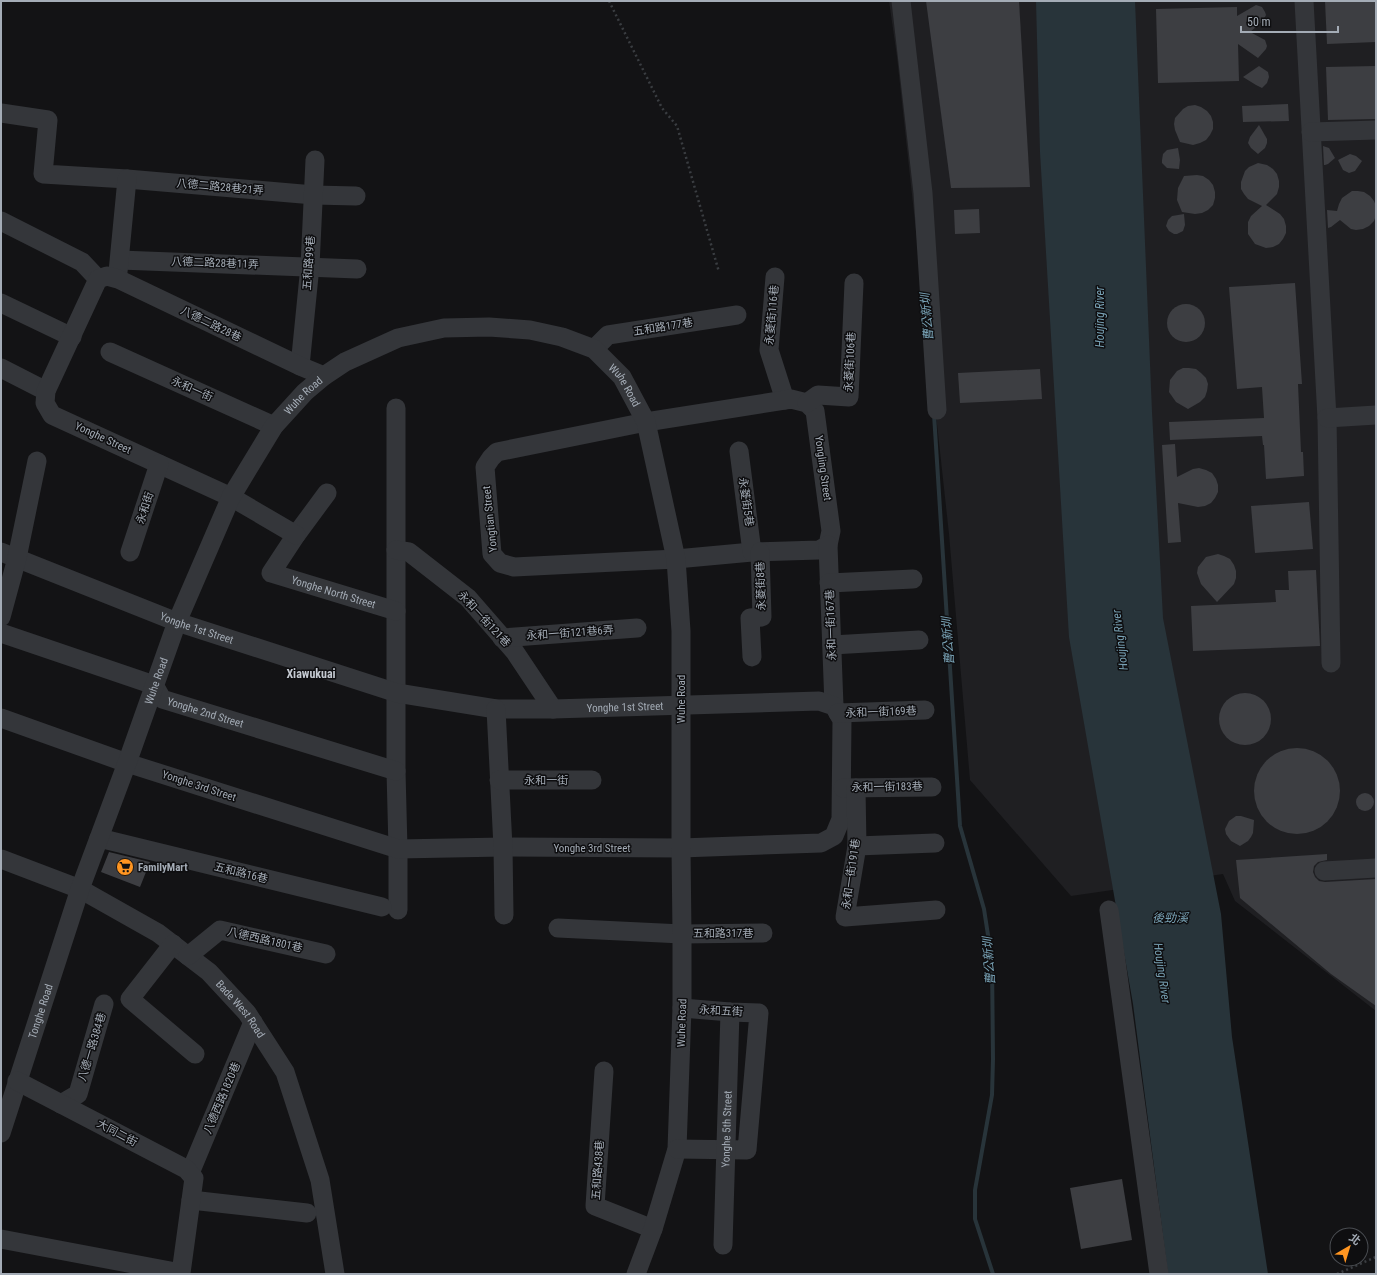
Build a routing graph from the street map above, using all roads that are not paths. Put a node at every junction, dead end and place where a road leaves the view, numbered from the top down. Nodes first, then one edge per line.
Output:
1 (901, 1) edge
2 (1304, 1) edge
3 (1, 113) edge
4 (1376, 130) edge
5 (1311, 132) junction
6 (315, 160) dead end
7 (127, 179) junction
8 (314, 195) junction
9 (356, 196) dead end
10 (1, 220) edge
11 (120, 260) junction
12 (310, 266) junction
13 (357, 269) dead end
14 (775, 277) dead end
15 (98, 279) junction
16 (118, 279) junction
17 (854, 283) dead end
18 (1, 303) edge
19 (737, 315) dead end
20 (72, 337) junction
21 (594, 350) junction
22 (110, 352) dead end
23 (300, 366) junction
24 (1, 368) edge
25 (324, 376) junction
26 (46, 391) junction
27 (785, 400) junction
28 (807, 403) junction
29 (396, 408) dead end
30 (938, 410) dead end
31 (1376, 415) edge
32 (1327, 418) junction
33 (646, 422) junction
34 (274, 426) junction
35 (739, 451) dead end
36 (38, 462) dead end
37 (159, 464) junction
38 (327, 492) dead end
39 (231, 497) junction
40 (296, 535) junction
41 (828, 545) junction
42 (396, 550) junction
43 (130, 552) dead end
44 (756, 552) junction
45 (9, 555) edge
46 (676, 559) junction
47 (913, 579) dead end
48 (830, 583) junction
49 (396, 611) junction
50 (1, 617) edge
51 (177, 622) junction
52 (637, 628) dead end
53 (1, 632) edge
54 (502, 638) junction
55 (919, 640) dead end
56 (832, 646) junction
57 (752, 658) dead end
58 (1331, 663) dead end
59 (154, 685) junction
60 (397, 693) junction
61 (681, 705) junction
62 (496, 709) junction
63 (553, 709) junction
64 (836, 709) junction
65 (925, 710) dead end
66 (1, 718) edge
67 (128, 764) junction
68 (396, 771) junction
69 (499, 780) junction
70 (592, 780) dead end
71 (932, 786) dead end
72 (849, 788) junction
73 (100, 838) junction
74 (934, 843) dead end
75 (857, 846) junction
76 (503, 848) junction
77 (681, 848) junction
78 (398, 849) junction
79 (1, 859) edge
80 (1376, 868) edge
81 (1324, 871) dead end
82 (80, 889) junction
83 (936, 910) dead end
84 (1109, 910) dead end
85 (504, 915) dead end
86 (558, 928) dead end
87 (763, 933) dead end
88 (682, 934) junction
89 (173, 944) junction
90 (326, 954) dead end
91 (188, 956) junction
92 (104, 1004) dead end
93 (682, 1008) junction
94 (730, 1012) junction
95 (759, 1013) joint
96 (253, 1022) junction
97 (195, 1054) dead end
98 (604, 1071) dead end
99 (17, 1081) junction
100 (61, 1104) junction
101 (4, 1114) edge
102 (1, 1133) edge
103 (677, 1149) junction
104 (726, 1150) junction
105 (190, 1173) junction
106 (191, 1200) junction
107 (307, 1213) dead end
108 (653, 1229) junction
109 (1, 1239) edge
110 (723, 1245) dead end
111 (185, 1274) edge
112 (334, 1274) edge
113 (636, 1274) edge
114 (1159, 1274) edge

1 - 30 street
2 - 5 street
3 - 7 street, 八德二路28巷21弄
4 - 5 street
5 - 32 street
6 - 8 street, 五和路99巷
7 - 8 street, 八德二路28巷21弄
7 - 11 street
8 - 9 street, 八德二路28巷21弄
8 - 12 street, 五和路99巷
10 - 15 street
11 - 12 street, 八德二路28巷11弄
11 - 16 street
12 - 13 street, 八德二路28巷11弄
12 - 23 street, 五和路99巷
14 - 27 street, 永菱街116巷
15 - 16 street, 八德二路28巷
15 - 20 street
16 - 23 street, 八德二路28巷
17 - 28 street, 永菱街106巷
18 - 20 street
19 - 21 street, 五和路177巷
20 - 26 street
21 - 25 street, Wuhe Road
21 - 33 street, Wuhe Road
22 - 34 street, 永和一街
23 - 25 street, 八德二路28巷
24 - 26 street
25 - 34 street, Wuhe Road
26 - 37 street, Yonghe Street
27 - 28 street
27 - 33 street
28 - 41 street, Yongling Street
29 - 42 street
31 - 32 street
32 - 58 street
33 - 46 street, Wuhe Road
33 - 46 street, Yongtian Street
34 - 39 street, Wuhe Road
35 - 44 street, 永菱街5巷
36 - 45 street
37 - 39 street, Yonghe Street
37 - 43 street, 永和街
38 - 40 street
39 - 40 street, Yonghe Street
39 - 51 street, Wuhe Road
40 - 49 street, Yonghe North Street
41 - 44 street
41 - 48 street, 永和一街167巷
42 - 49 street
42 - 54 street, 永和一街121巷
44 - 46 street
44 - 57 street, 永菱街8巷
45 - 50 street
45 - 51 street, Yonghe 1st Street
46 - 61 street, Wuhe Road
47 - 48 street
48 - 56 street, 永和一街167巷
49 - 60 street
51 - 59 street, Wuhe Road
51 - 60 street, Yonghe 1st Street
52 - 54 street, 永和一街121巷6弄
53 - 59 street
54 - 63 street, 永和一街121巷
55 - 56 street
56 - 64 street, 永和一街167巷
59 - 67 street, Wuhe Road
59 - 68 street, Yonghe 2nd Street
60 - 62 street, Yonghe 1st Street
60 - 68 street
61 - 63 street, Yonghe 1st Street
61 - 64 street, Yonghe 1st Street
61 - 77 street, Wuhe Road
62 - 63 street, Yonghe 1st Street
62 - 69 street
64 - 65 street, 永和一街169巷
64 - 72 street
66 - 67 street, Yonghe 3rd Street
67 - 73 street, Wuhe Road
67 - 78 street, Yonghe 3rd Street
68 - 78 street
69 - 70 street, 永和一街
69 - 76 street
71 - 72 street, 永和一街183巷
72 - 75 street, 永和一街191巷
72 - 77 street
73 - 78 street, 五和路16巷
73 - 82 street, Wuhe Road
74 - 75 street
75 - 83 street, 永和一街191巷
76 - 77 street, Yonghe 3rd Street
76 - 78 street, Yonghe 3rd Street
76 - 85 street
77 - 88 street, Wuhe Road
79 - 82 street, Bade West Road
80 - 81 street
82 - 89 street, Bade West Road
82 - 99 street, Tonghe Road
84 - 114 street
86 - 88 street
87 - 88 street, 五和路317巷
88 - 93 street, Wuhe Road
89 - 91 street, Bade West Road
89 - 97 street
90 - 91 street, 八德西路1801巷
91 - 96 street, Bade West Road
92 - 100 street, 八德一路384巷
93 - 94 street, 永和五街
93 - 103 street, Wuhe Road
94 - 95 street, 永和五街
94 - 104 street, Yonghe 5th Street
95 - 104 street, Yonghe 5th Street
96 - 105 street, 八德西路1820巷
96 - 112 street, Bade West Road
98 - 108 street, 五和路438巷
99 - 100 street, 大同二街
99 - 101 street, Tonghe Road
100 - 105 street, 大同二街
101 - 102 street, Tonghe Road
103 - 104 street
103 - 108 street, Wuhe Road
104 - 110 street, Yonghe 5th Street
105 - 106 street
106 - 107 street
106 - 111 street
108 - 113 street, Wuhe Road
109 - 111 street

